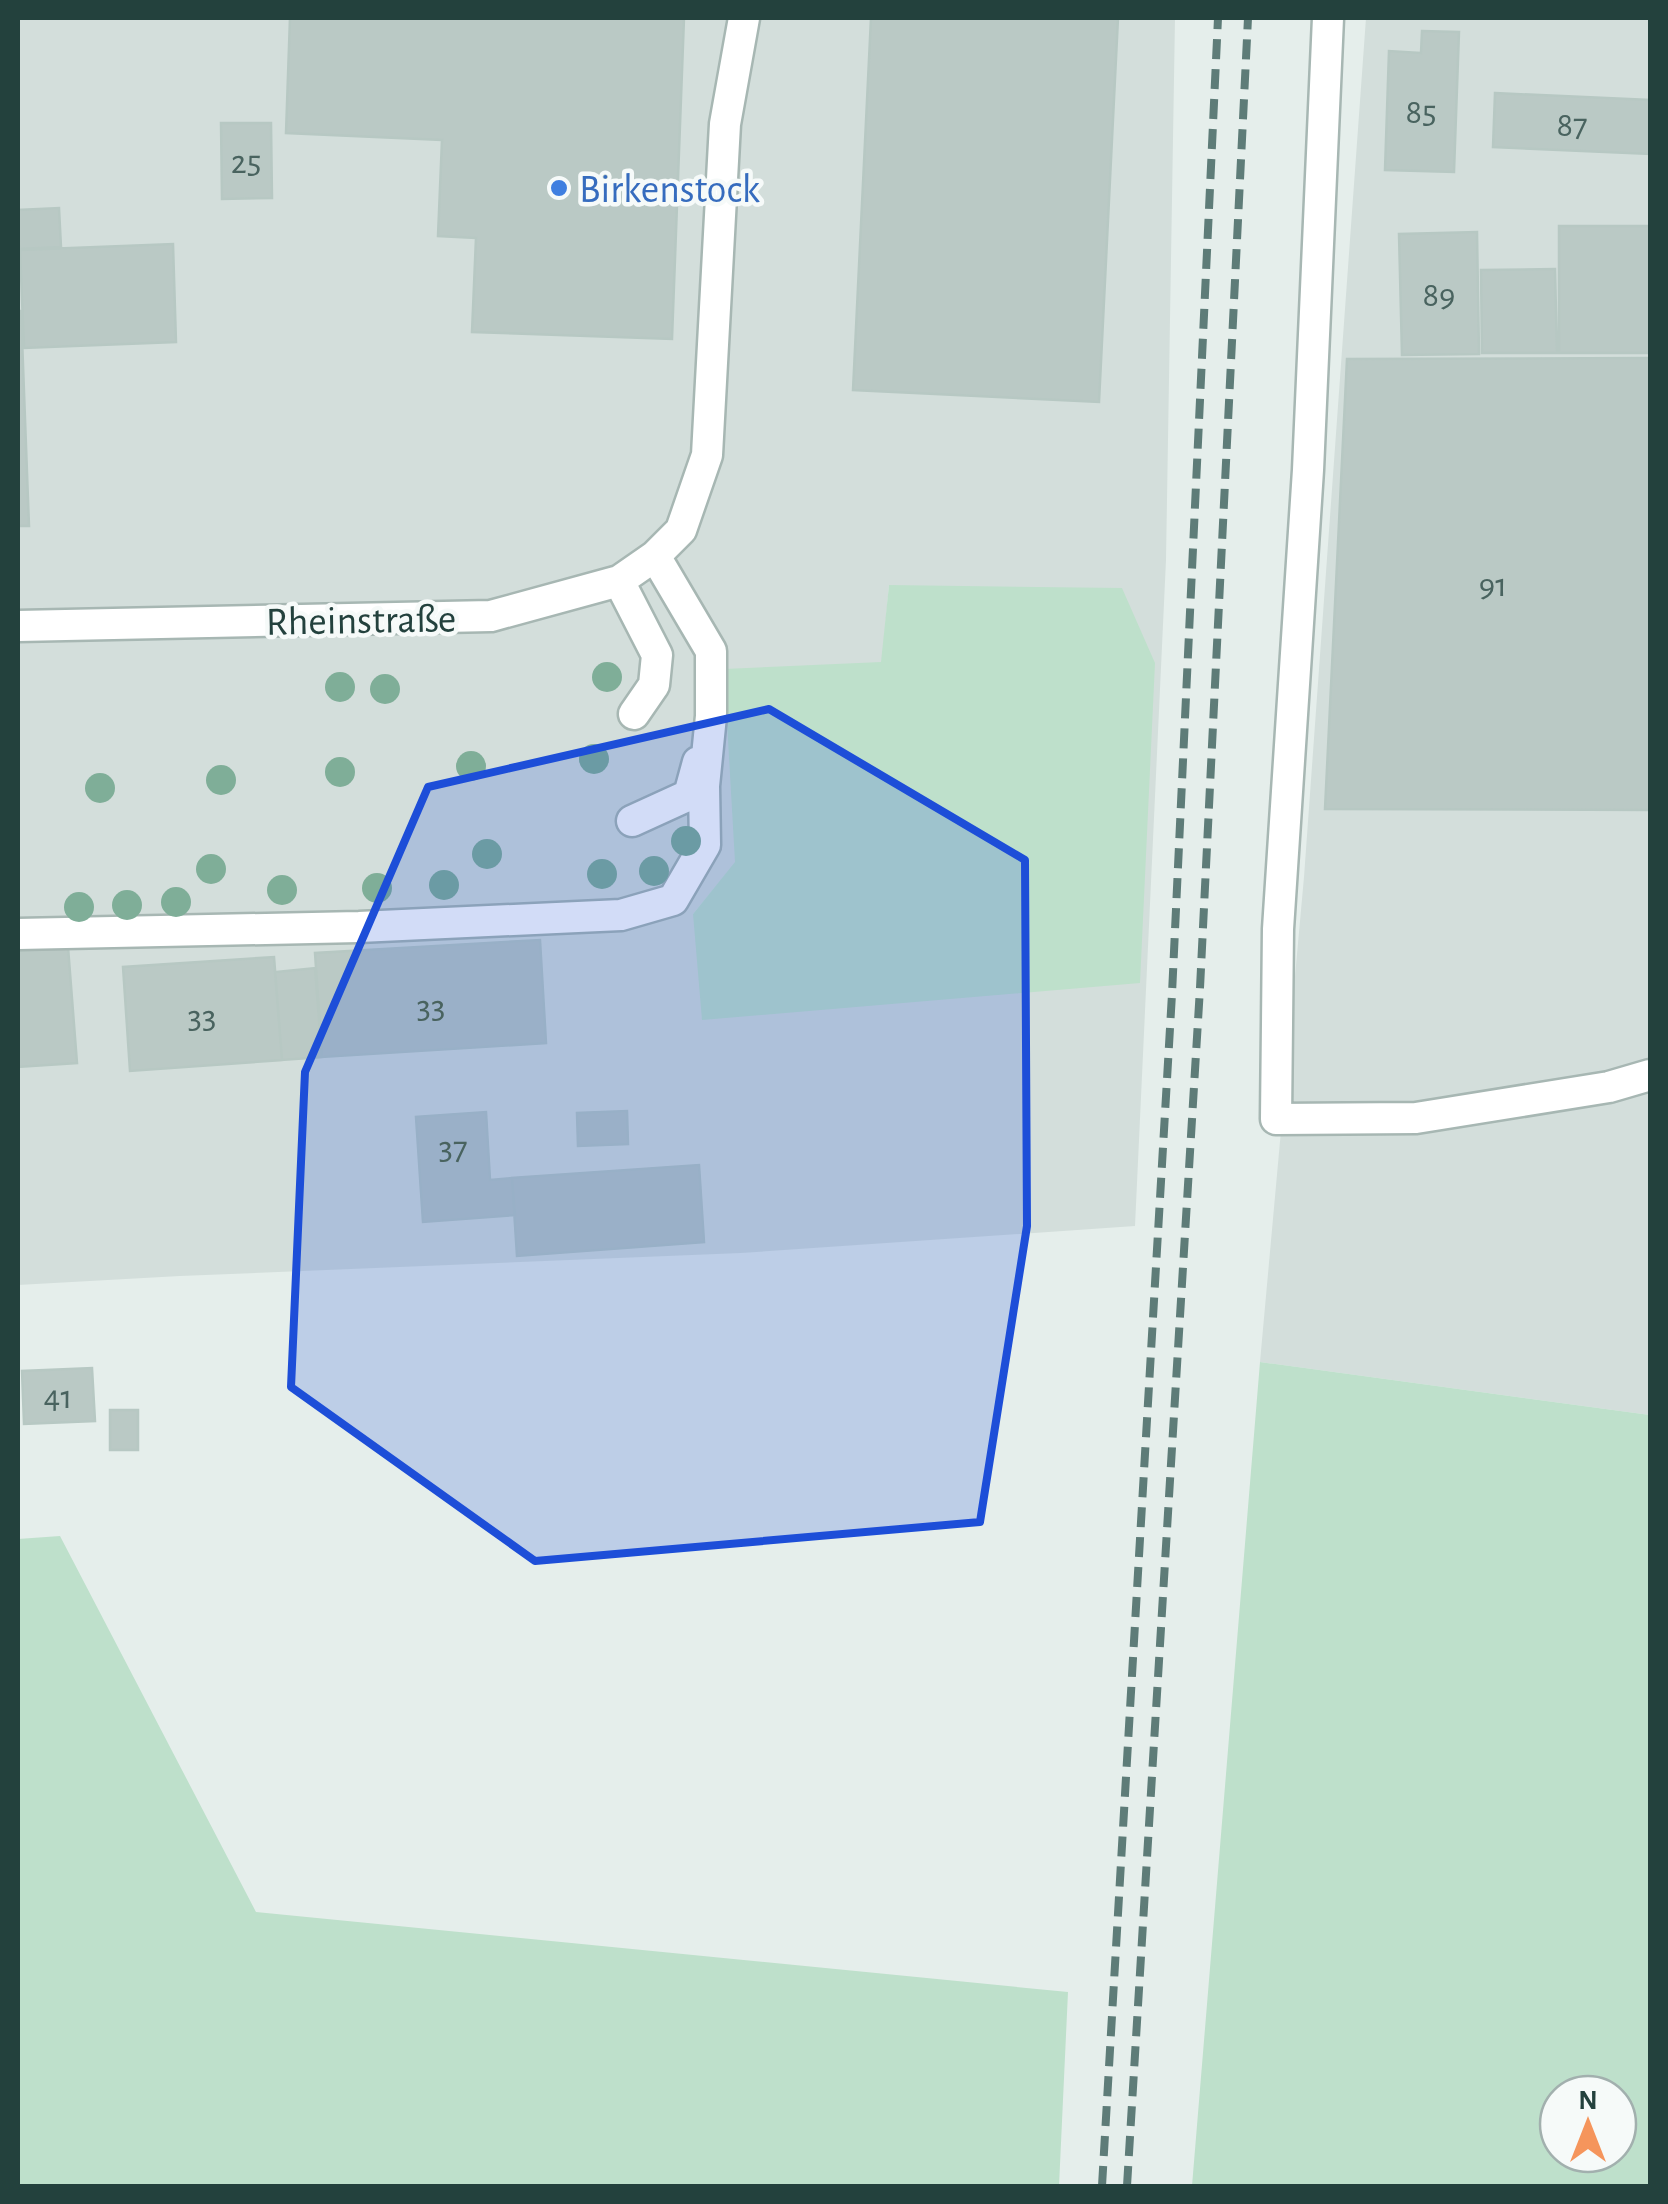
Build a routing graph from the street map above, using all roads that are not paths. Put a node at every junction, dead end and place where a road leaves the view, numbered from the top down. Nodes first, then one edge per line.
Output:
1 (744, 18) edge
2 (1328, 18) edge
3 (656, 556) junction
4 (619, 581) junction
5 (18, 626) edge
6 (634, 714) dead end
7 (711, 716) junction
8 (632, 820) dead end
9 (18, 934) edge
10 (1650, 1075) edge

1 - 3 street, Rheinstraße
2 - 10 street
3 - 4 street, Rheinstraße
3 - 7 street
4 - 5 street, Rheinstraße
4 - 6 street
7 - 8 street
7 - 9 street

